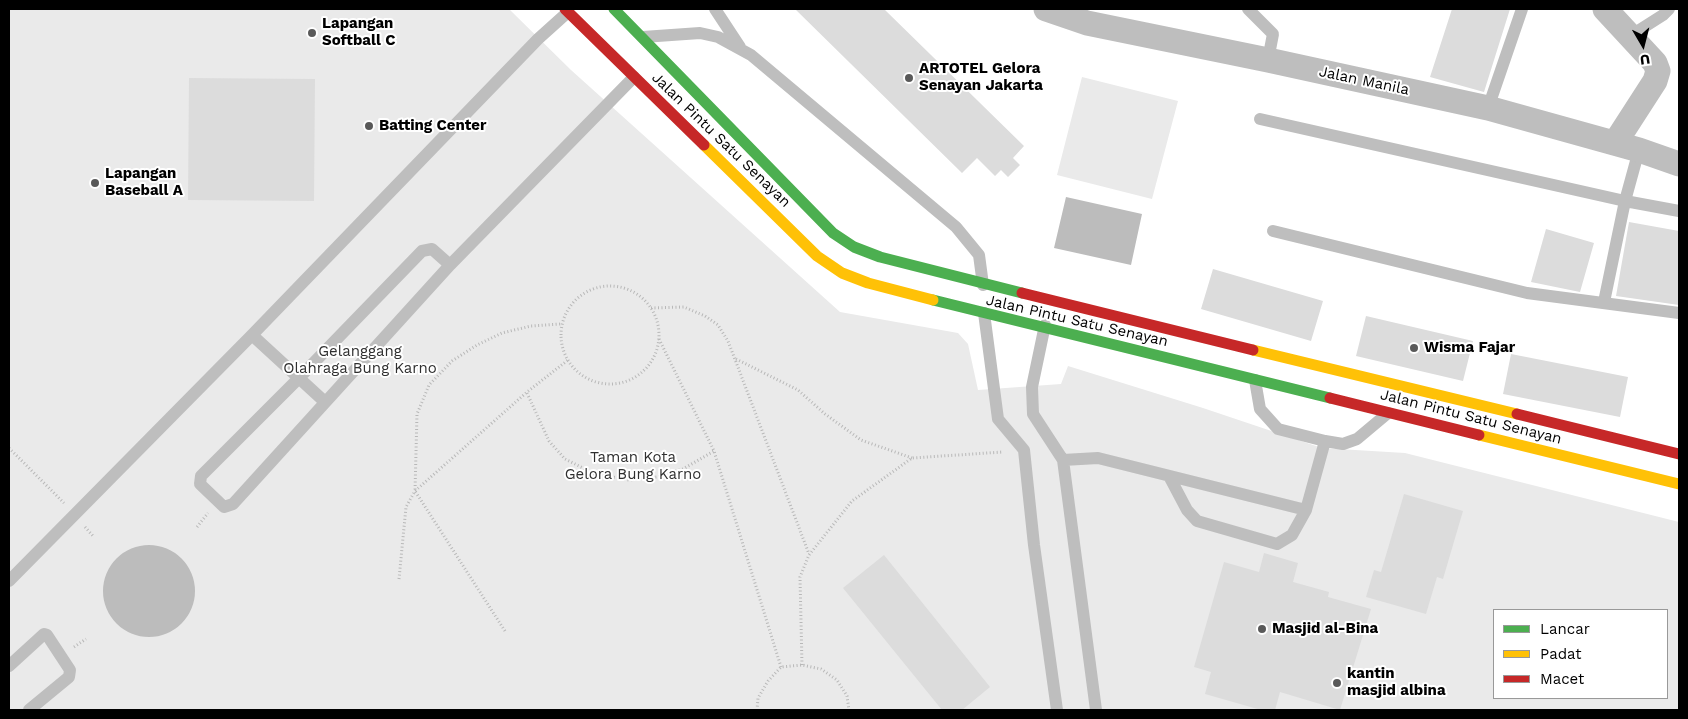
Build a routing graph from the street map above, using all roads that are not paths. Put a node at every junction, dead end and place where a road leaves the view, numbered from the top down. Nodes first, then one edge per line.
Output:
1 (614, 9) edge
2 (715, 9) edge
3 (1046, 9) edge
4 (1522, 9) edge
5 (1605, 9) edge
6 (1669, 9) edge
7 (568, 10) edge
8 (1252, 10) edge
9 (1630, 36) junction
10 (642, 37) junction
11 (741, 50) junction
12 (1268, 60) junction
13 (634, 77) junction
14 (1488, 108) junction
15 (1260, 119) dead end
16 (1615, 143) junction
17 (1639, 150) junction
18 (1679, 164) edge
19 (1625, 201) junction
20 (1679, 211) edge
21 (1273, 231) dead end
22 (450, 265) junction
23 (984, 299) junction
24 (1050, 301) junction
25 (1604, 302) junction
26 (1679, 313) edge
27 (1044, 327) junction
28 (252, 335) junction
29 (298, 379) junction
30 (1255, 380) junction
31 (325, 402) junction
32 (1388, 413) junction
33 (1325, 441) junction
34 (1679, 454) edge
35 (1063, 460) junction
36 (1169, 476) junction
37 (1679, 484) edge
38 (1306, 510) junction
39 (9, 581) edge
40 (9, 666) edge
41 (29, 710) edge
42 (1057, 710) edge
43 (1096, 710) edge

1 - 10 main road, Jalan Pintu Satu Senayan
2 - 11 lane
3 - 12 street, Jalan Manila
4 - 14 lane
5 - 9 street
6 - 9 lane
7 - 13 main road, Jalan Pintu Satu Senayan
7 - 28 lane
8 - 12 lane
9 - 16 street
10 - 11 lane
10 - 23 main road, Jalan Pintu Satu Senayan
11 - 23 lane
12 - 14 street, Jalan Manila
13 - 22 lane
13 - 23 main road, Jalan Pintu Satu Senayan
14 - 16 street, Jalan Manila
15 - 19 lane
16 - 17 street, Jalan Manila
17 - 18 street, Jalan Manila
17 - 19 lane
19 - 20 lane
19 - 25 lane
21 - 25 lane
22 - 29 lane
22 - 31 lane
23 - 24 main road, Jalan Pintu Satu Senayan
23 - 27 main road, Jalan Pintu Satu Senayan
23 - 42 lane
24 - 27 lane
24 - 34 main road, Jalan Pintu Satu Senayan
25 - 26 lane
27 - 30 main road, Jalan Pintu Satu Senayan
27 - 35 lane
28 - 29 lane
28 - 39 lane
29 - 31 lane
29 - 31 lane
30 - 32 main road, Jalan Pintu Satu Senayan
30 - 33 lane
32 - 33 lane
32 - 37 main road, Jalan Pintu Satu Senayan
33 - 38 lane
35 - 36 lane
35 - 43 lane
36 - 38 lane
36 - 38 lane
40 - 41 lane

